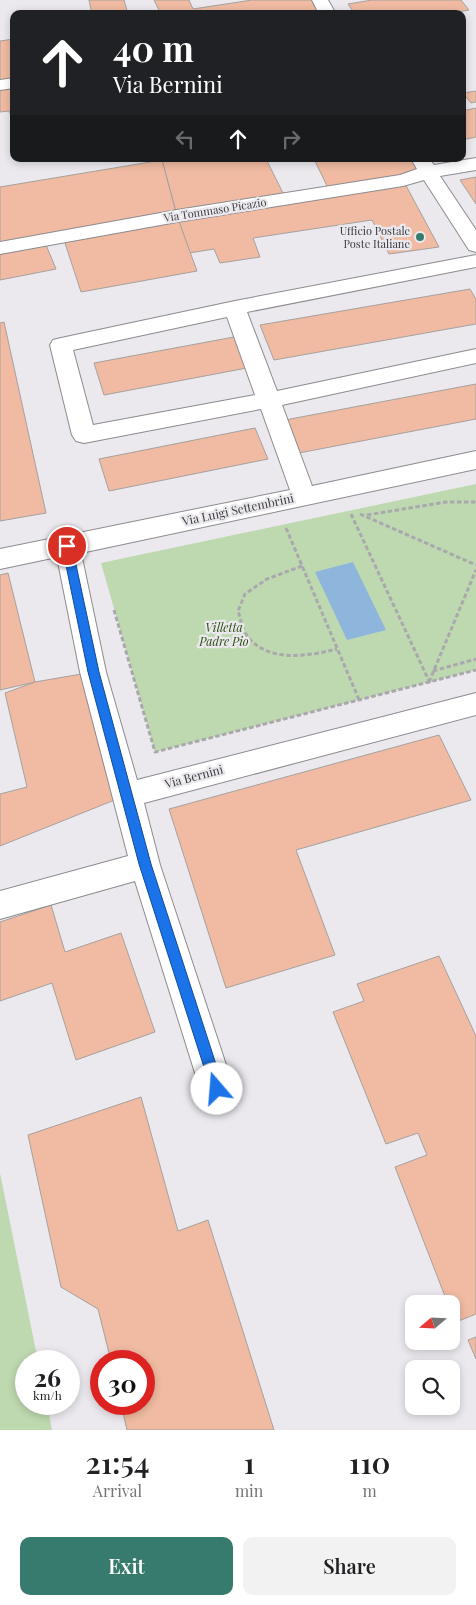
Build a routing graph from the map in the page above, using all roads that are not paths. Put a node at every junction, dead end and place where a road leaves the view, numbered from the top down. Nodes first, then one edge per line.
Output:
1 (476, 164) edge
2 (424, 166) edge
3 (476, 246) edge
4 (0, 248) edge
5 (476, 261) edge
6 (236, 308) junction
7 (476, 356) edge
8 (269, 400) junction
9 (476, 460) edge
10 (304, 496) junction
11 (67, 546) junction
12 (0, 558) edge
13 (476, 704) edge
14 (127, 795) junction
15 (145, 864) junction
16 (0, 906) edge
17 (217, 1089) dead end

1 - 2 street, Via Tommaso Picazio
2 - 3 street
2 - 4 street, Via Tommaso Picazio
5 - 6 street
6 - 8 street
6 - 8 street
7 - 8 street
8 - 10 street
9 - 10 street, Via Luigi Settembrini
10 - 11 street, Via Luigi Settembrini
11 - 12 street, Via Luigi Settembrini
11 - 14 street
13 - 14 street, Via Bernini
14 - 15 street
15 - 16 street
15 - 17 street

